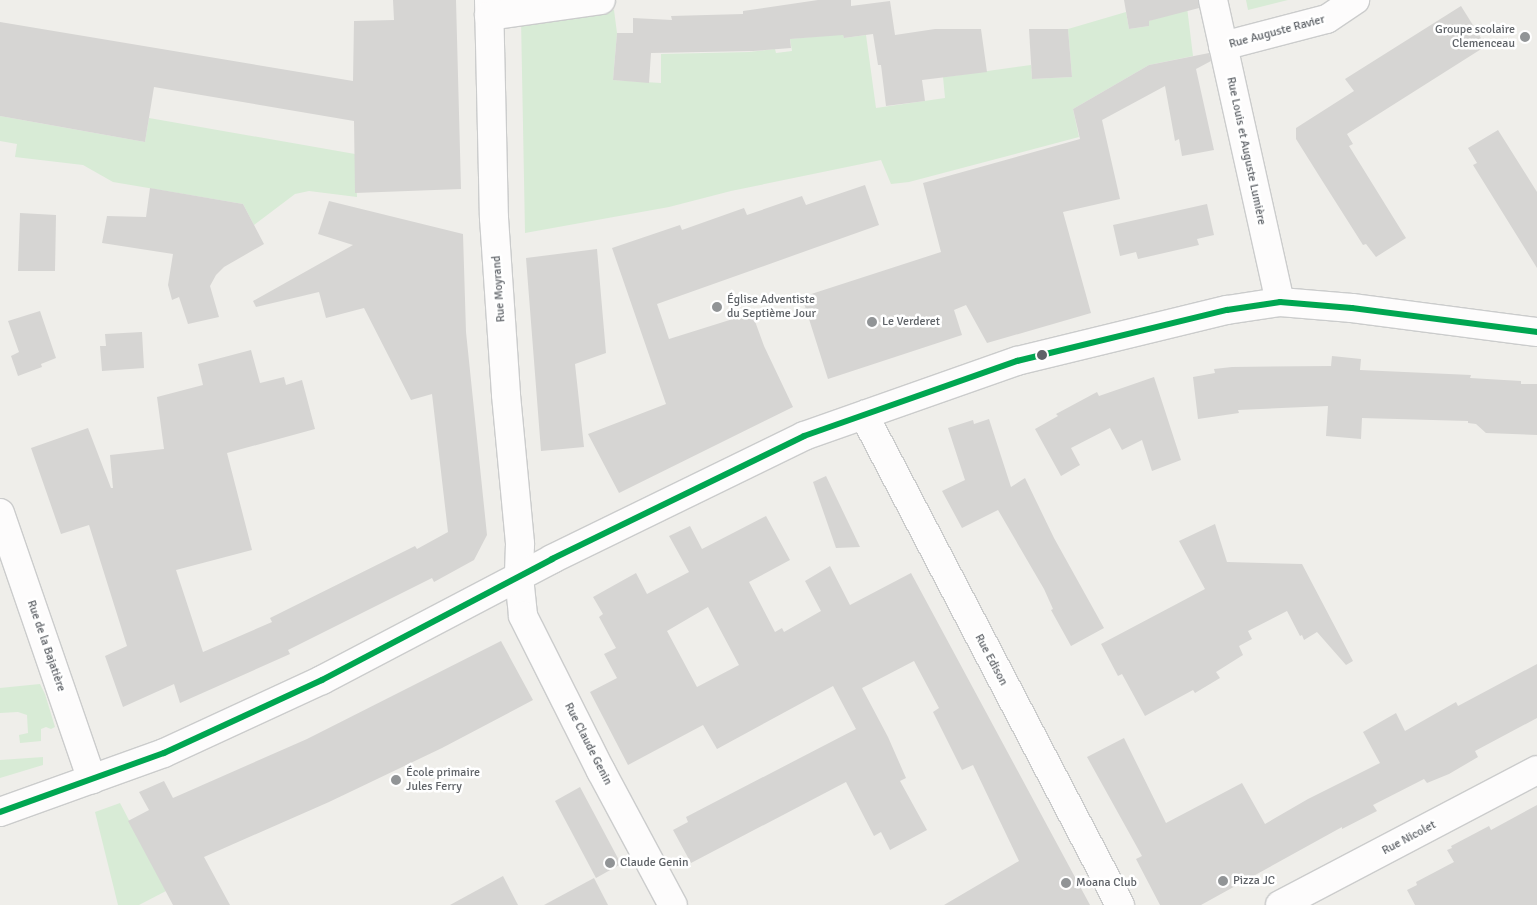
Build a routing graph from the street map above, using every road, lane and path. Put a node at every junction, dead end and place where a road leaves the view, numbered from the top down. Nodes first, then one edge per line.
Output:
1 (602, 0) edge
2 (1213, 0) edge
3 (1355, 0) edge
4 (489, 8) edge
5 (1223, 46) junction
6 (1280, 302) junction
7 (1537, 332) edge
8 (864, 415) junction
9 (0, 513) edge
10 (519, 577) junction
11 (1537, 770) edge
12 (92, 780) junction
13 (0, 812) edge
14 (673, 905) edge
15 (1120, 905) edge
16 (1280, 905) edge

1 - 4 street
2 - 5 street, Rue Louis et Auguste Lumière
3 - 5 street, Rue Auguste Ravier
4 - 10 street, Rue Moyrand
5 - 6 street, Rue Louis et Auguste Lumière
6 - 7 street
6 - 8 street
8 - 10 street
8 - 15 street, Rue Edison
9 - 12 street, Rue de la Bajatière
10 - 12 street
10 - 14 street, Rue Claude Genin
11 - 16 street, Rue Nicolet
12 - 13 street

